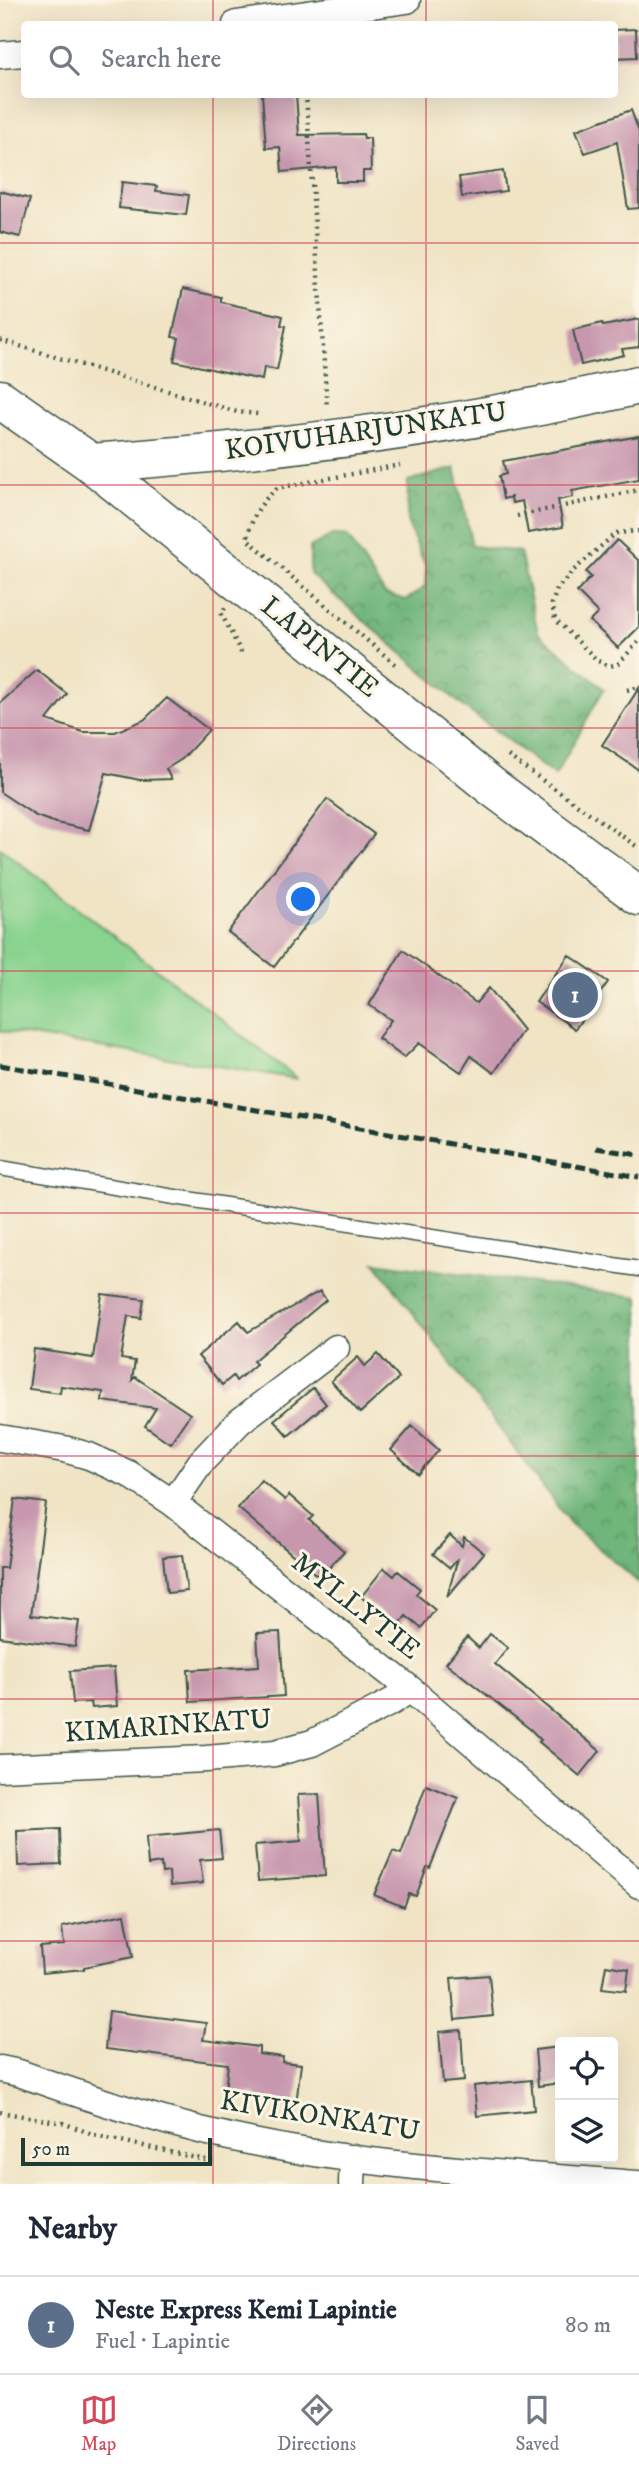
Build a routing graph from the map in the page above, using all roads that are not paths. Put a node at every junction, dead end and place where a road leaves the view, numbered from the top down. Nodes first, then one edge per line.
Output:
1 (407, 0) edge
2 (257, 21) edge
3 (21, 53) edge
4 (0, 55) edge
5 (639, 385) edge
6 (0, 399) edge
7 (91, 463) junction
8 (639, 897) edge
9 (0, 1168) edge
10 (639, 1269) edge
11 (336, 1348) dead end
12 (0, 1438) edge
13 (173, 1503) junction
14 (410, 1689) junction
15 (0, 1768) edge
16 (639, 1885) edge
17 (0, 2069) edge
18 (352, 2171) edge
19 (638, 2184) edge

1 - 2 street
3 - 4 street
5 - 7 main road, KOIVUHARJUNKATU
6 - 7 main road, LAPINTIE
7 - 8 main road, LAPINTIE
9 - 10 lane
11 - 13 street
12 - 13 street, MYLLYTIE
13 - 14 street, MYLLYTIE
14 - 15 street, KIMARINKATU
14 - 16 street, MYLLYTIE
17 - 18 street, KIVIKONKATU
18 - 19 street, KIVIKONKATU

